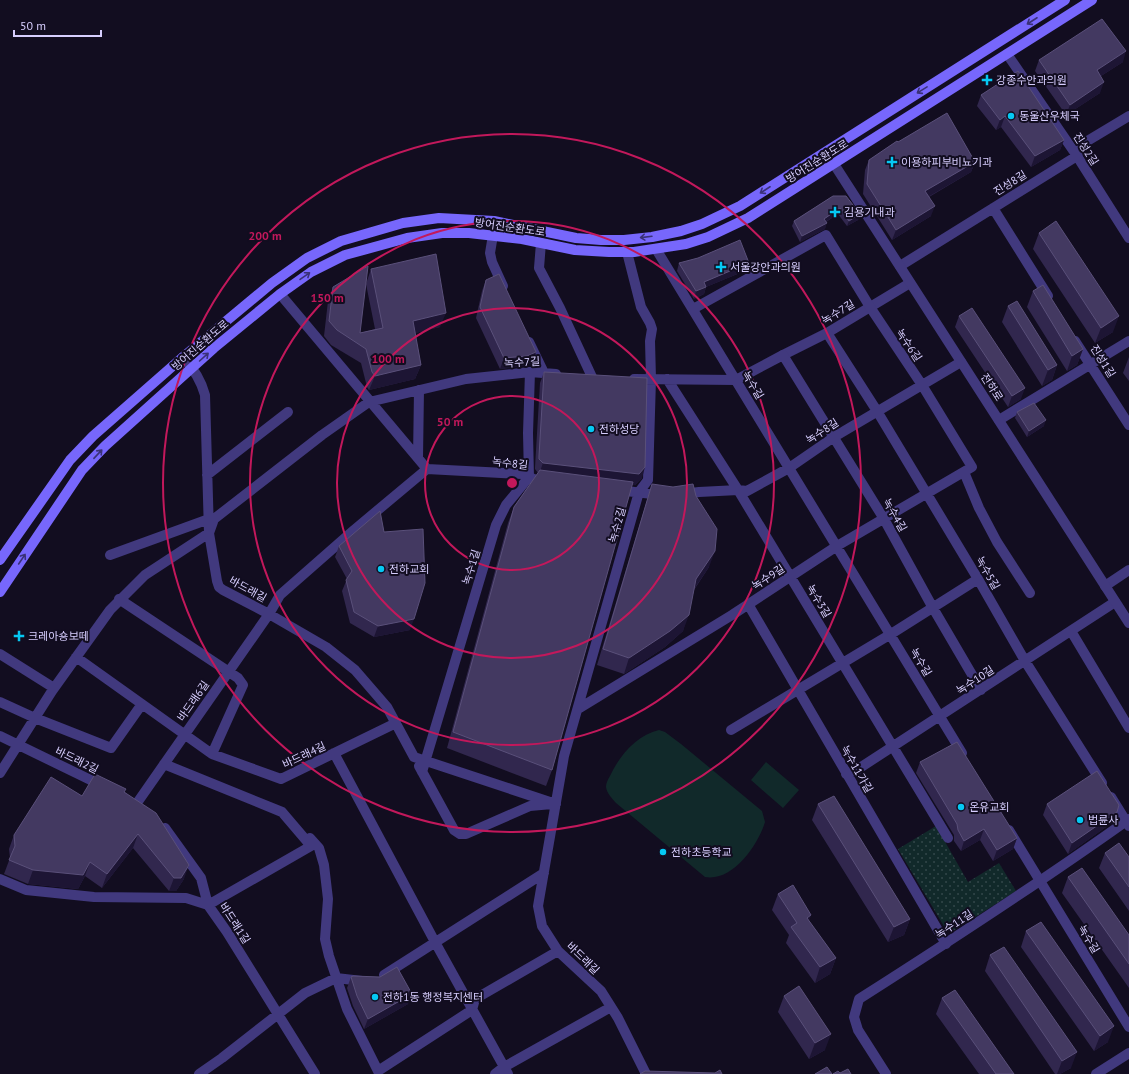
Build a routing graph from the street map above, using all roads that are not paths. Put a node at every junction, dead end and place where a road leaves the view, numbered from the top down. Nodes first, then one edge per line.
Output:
1 (1065, 0) edge
2 (1092, 0) edge
3 (1007, 54) junction
4 (1129, 116) edge
5 (1077, 156) junction
6 (834, 164) junction
7 (993, 208) junction
8 (493, 235) junction
9 (1128, 236) edge
10 (541, 243) junction
11 (656, 249) junction
12 (626, 252) junction
13 (900, 266) junction
14 (910, 283) junction
15 (280, 294) junction
16 (508, 297) edge
17 (1054, 306) edge
18 (870, 307) junction
19 (693, 310) junction
20 (524, 331) edge
21 (1070, 332) edge
22 (827, 333) junction
23 (1129, 341) edge
24 (783, 355) junction
25 (183, 357) junction
26 (961, 362) junction
27 (1090, 364) junction
28 (193, 367) junction
29 (530, 372) junction
30 (544, 373) junction
31 (564, 374) edge
32 (578, 376) edge
33 (622, 379) edge
34 (651, 379) junction
35 (667, 379) junction
36 (736, 380) junction
37 (922, 385) junction
38 (419, 390) junction
39 (369, 402) junction
40 (877, 411) junction
41 (288, 412) dead end
42 (999, 420) junction
43 (1129, 425) edge
44 (834, 437) junction
45 (418, 458) junction
46 (789, 468) junction
47 (427, 469) junction
48 (968, 470) junction
49 (207, 475) junction
50 (529, 477) junction
51 (555, 482) edge
52 (608, 489) edge
53 (738, 490) junction
54 (639, 492) junction
55 (927, 494) junction
56 (209, 519) junction
57 (884, 519) junction
58 (210, 533) junction
59 (837, 546) junction
60 (110, 555) dead end
61 (0, 560) edge
62 (1129, 570) edge
63 (790, 576) junction
64 (978, 579) junction
65 (1105, 586) junction
66 (0, 592) edge
67 (1030, 593) dead end
68 (119, 599) junction
69 (1115, 602) junction
70 (748, 604) junction
71 (933, 608) junction
72 (269, 614) junction
73 (1129, 623) edge
74 (1071, 631) junction
75 (891, 634) junction
76 (0, 654) edge
77 (76, 657) junction
78 (1025, 661) junction
79 (842, 663) junction
80 (229, 672) junction
81 (54, 688) junction
82 (798, 690) junction
83 (981, 690) junction
84 (0, 702) edge
85 (142, 704) junction
86 (578, 709) junction
87 (940, 716) junction
88 (35, 718) junction
89 (396, 723) junction
90 (1129, 728) edge
91 (731, 730) dead end
92 (185, 734) junction
93 (0, 736) edge
94 (18, 745) junction
95 (893, 747) junction
96 (334, 753) junction
97 (212, 754) junction
98 (414, 757) junction
99 (425, 761) junction
100 (968, 763) edge
101 (164, 764) junction
102 (422, 772) junction
103 (0, 773) edge
104 (846, 774) junction
105 (109, 789) edge
106 (137, 803) edge
107 (556, 804) junction
108 (282, 812) junction
109 (160, 821) edge
110 (1004, 822) edge
111 (1128, 822) edge
112 (948, 838) dead end
113 (544, 873) junction
114 (0, 879) edge
115 (1040, 882) junction
116 (208, 905) junction
117 (435, 942) junction
118 (946, 944) junction
119 (558, 951) junction
120 (336, 978) junction
121 (611, 1007) junction
122 (472, 1010) junction
123 (278, 1014) junction
124 (1129, 1027) edge
125 (1129, 1053) edge
126 (506, 1070) edge
127 (199, 1074) edge
128 (315, 1074) edge
129 (495, 1074) edge
130 (646, 1074) edge
131 (886, 1074) edge
132 (1096, 1074) edge

1 -> 25 main road, 방어진순환도로
2 - 3 main road, 방어진순환도로
3 - 5 street, 진성2길
3 - 6 main road, 방어진순환도로
4 - 5 street, 진성8길
5 - 7 street, 진성8길
5 - 9 street, 진성2길
6 - 11 main road, 방어진순환도로
6 - 13 street, 전하로
7 - 13 street, 진성8길
7 - 17 street
8 - 10 main road, 방어진순환도로
15 -> 8 main road, 방어진순환도로
8 - 16 street
10 - 12 main road, 방어진순환도로
10 - 32 street
11 - 12 main road, 방어진순환도로
11 - 19 street, 녹수길
12 - 34 street, 녹수2길
13 - 14 street, 전하로
14 - 18 street, 녹수7길
14 - 26 street, 전하로
28 -> 15 main road, 방어진순환도로
15 - 39 street
18 - 19 street, 녹수6길
18 - 22 street, 녹수7길
18 - 37 street, 녹수6길
19 - 36 street, 녹수길
20 - 30 street
21 - 27 street, 진성1길
22 - 24 street, 녹수7길
22 - 40 street, 녹수5길
23 - 27 street
24 - 36 street, 녹수7길
24 - 44 street, 녹수4길
25 - 28 street, 바드래길
25 - 61 main road, 방어진순환도로
26 - 37 street, 녹수8길
26 - 42 street, 전하로
27 - 42 street
27 - 43 street, 진성1길
28 - 49 street, 바드래길
66 -> 28 main road, 방어진순환도로
29 - 30 street, 녹수7길
29 - 38 street, 녹수7길
29 - 50 street
30 - 31 street, 녹수7길
33 - 34 street, 녹수7길
34 - 35 street, 녹수7길
34 - 54 street, 녹수2길
35 - 36 street, 녹수7길
35 - 53 street, 녹수3길
36 - 46 street, 녹수길
37 - 40 street, 녹수8길
37 - 48 street, 녹수6길
38 - 39 street, 녹수7길
38 - 45 street
39 - 45 street
39 - 58 street, 녹수7길
40 - 44 street, 녹수8길
40 - 55 street, 녹수5길
41 - 49 street
42 - 65 street, 전하로
44 - 46 street, 녹수8길
44 - 57 street, 녹수4길
45 - 47 street
46 - 53 street, 녹수8길
46 - 59 street, 녹수길
47 - 50 street, 녹수8길
47 - 72 street
48 - 55 street, 녹수9길
48 - 67 street, 녹수6길
49 - 56 street, 바드래길
50 - 51 street, 녹수8길
50 - 99 street, 녹수1길
52 - 54 street, 녹수8길
53 - 54 street, 녹수8길
53 - 63 street, 녹수3길
54 - 86 street, 녹수2길
55 - 57 street, 녹수9길
55 - 64 street, 녹수5길
56 - 58 street, 바드래길
56 - 60 street
57 - 59 street, 녹수9길
57 - 71 street, 녹수4길
58 - 68 street
58 - 72 street, 바드래길
59 - 63 street, 녹수9길
59 - 75 street, 녹수길
62 - 65 street
63 - 70 street, 녹수9길
63 - 79 street, 녹수3길
64 - 71 street
64 - 78 street, 녹수5길
65 - 69 street, 전하로
68 - 77 street
68 - 80 street
69 - 73 street, 전하로
69 - 74 street, 녹수10길
70 - 82 street, 녹수11가길
70 - 86 street, 녹수9길
71 - 75 street
71 - 83 street, 녹수4길
72 - 80 street, 바드래6길
72 - 89 street, 바드래길
74 - 78 street, 녹수10길
74 - 90 street
75 - 79 street
75 - 87 street, 녹수길
76 - 81 street
77 - 81 street
77 - 85 street, 바드래4길
78 - 83 street, 녹수10길
78 - 111 street, 녹수5길
79 - 82 street
79 - 95 street, 녹수3길
80 - 92 street, 바드래6길
80 - 97 street
81 - 88 street
82 - 91 street
82 - 104 street, 녹수11가길
83 - 87 street, 녹수10길
84 - 88 street
85 - 88 street
85 - 92 street, 바드래4길
86 - 107 street, 녹수2길
87 - 95 street, 녹수10길
87 - 100 street, 녹수길
88 - 94 street
89 - 96 street
89 - 98 street, 바드래길
92 - 97 street, 바드래4길
92 - 101 street, 바드래6길
93 - 94 street, 바드래2길
94 - 103 street
94 - 105 street, 바드래2길
95 - 104 street, 녹수10길
95 - 112 street, 녹수3길
96 - 97 street, 바드래4길
96 - 117 street, 바드래4길
98 - 99 street
98 - 102 street, 바드래길
99 - 102 street, 녹수1길
99 - 107 street
101 - 106 street, 바드래6길
101 - 108 street
102 - 107 street, 바드래길
104 - 118 street, 녹수11가길
107 - 113 street, 바드래길
108 - 116 street
108 - 120 street
109 - 116 street
110 - 115 street, 녹수길
111 - 115 street, 녹수11길
113 - 117 street
113 - 119 street, 바드래길
114 - 116 street, 바드래1길
115 - 118 street, 녹수11길
115 - 124 street, 녹수길
116 - 123 street, 바드래1길
117 - 120 street
117 - 122 street, 바드래4길
118 - 131 street, 녹수11길
119 - 121 street, 바드래길
119 - 122 street
120 - 122 street
120 - 123 street
121 - 126 street
121 - 130 street, 바드래길
122 - 126 street, 바드래4길
123 - 127 street
123 - 128 street, 바드래1길
125 - 132 street
126 - 129 street

